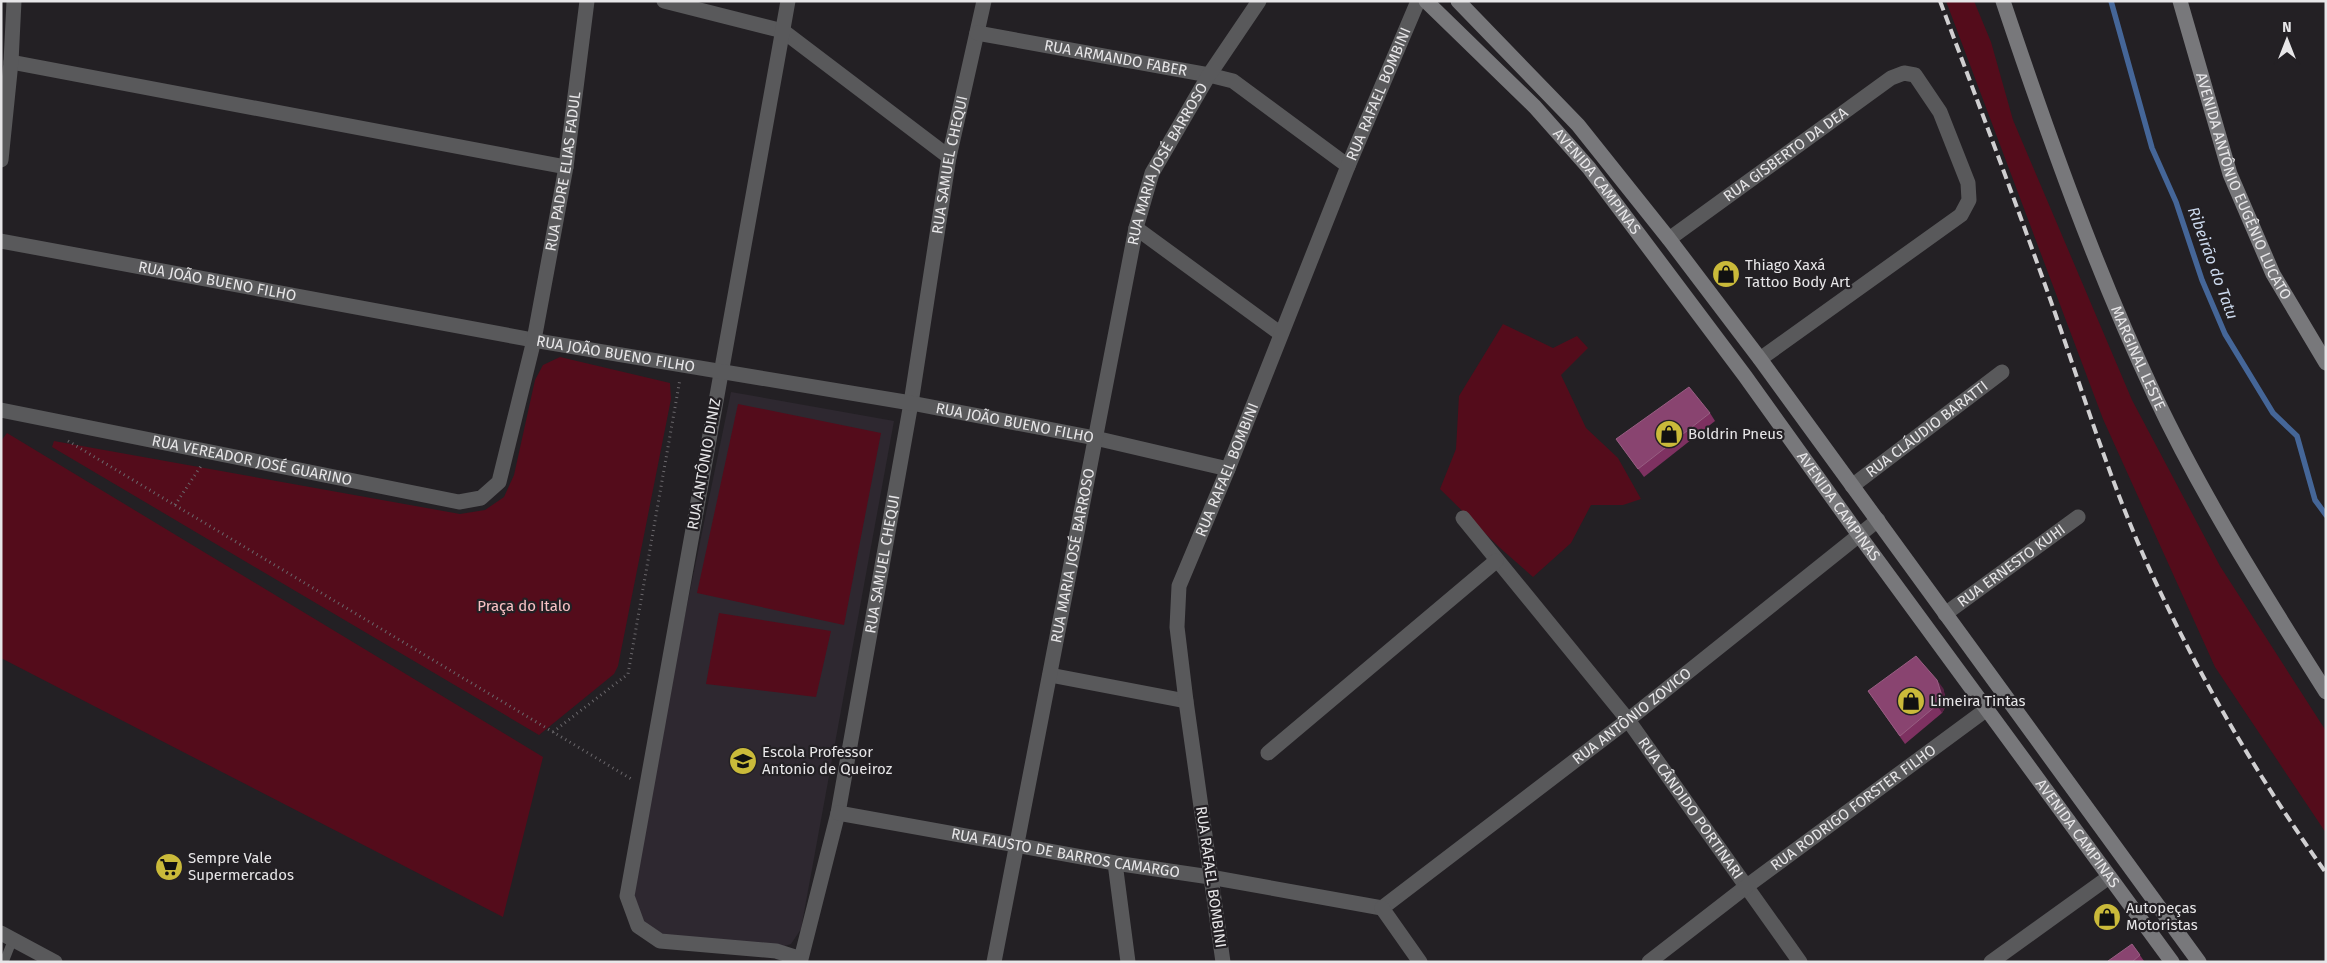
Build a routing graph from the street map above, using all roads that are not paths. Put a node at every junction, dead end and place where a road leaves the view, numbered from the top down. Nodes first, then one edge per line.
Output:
1 (14, 1) edge
2 (587, 1) edge
3 (664, 1) edge
4 (788, 1) edge
5 (984, 1) edge
6 (1259, 1) edge
7 (1418, 1) edge
8 (1426, 1) edge
9 (1458, 1) edge
10 (2003, 1) edge
11 (2180, 1) edge
12 (783, 31) junction
13 (978, 33) junction
14 (11, 62) junction
15 (1209, 75) junction
16 (949, 157) junction
17 (1, 160) edge
18 (1348, 166) junction
19 (566, 167) junction
20 (1136, 228) junction
21 (1669, 239) junction
22 (1, 241) edge
23 (1281, 334) junction
24 (534, 340) junction
25 (1760, 359) junction
26 (2326, 363) edge
27 (721, 370) junction
28 (2002, 372) dead end
29 (911, 403) junction
30 (1, 410) edge
31 (1095, 438) junction
32 (1228, 469) junction
33 (499, 482) joint
34 (1852, 486) junction
35 (2078, 517) dead end
36 (1463, 518) dead end
37 (1878, 520) junction
38 (1858, 535) junction
39 (1496, 561) junction
40 (1945, 614) junction
41 (1050, 675) junction
42 (2326, 692) edge
43 (1186, 701) junction
44 (1988, 710) junction
45 (1628, 720) junction
46 (1268, 753) dead end
47 (838, 813) junction
48 (1016, 845) junction
49 (1115, 863) junction
50 (1210, 877) junction
51 (2109, 877) junction
52 (1747, 886) junction
53 (1382, 908) junction
54 (638, 926) joint
55 (7, 936) edge
56 (4, 962) edge
57 (55, 962) edge
58 (994, 962) edge
59 (1128, 962) edge
60 (1223, 962) edge
61 (1420, 962) edge
62 (1648, 962) edge
63 (1800, 962) edge
64 (1991, 962) edge
65 (2172, 962) edge
66 (2199, 962) edge

1 - 14 street
2 - 19 street, RUA PADRE ELIAS FADUL
3 - 12 street
4 - 12 street, RUA ANTÔNIO DINIZ
5 - 13 street, RUA SAMUEL CHEQUI
6 - 15 street, RUA MARIA JOSÉ BARROSO
7 - 18 street, RUA RAFAEL BOMBINI
8 - 38 main road, AVENIDA CAMPINAS
9 - 21 main road, AVENIDA CAMPINAS
10 - 42 main road, MARGINAL LESTE
11 - 26 main road, AVENIDA ANTÔNIO EUGÊNIO LUCATO
12 - 16 street
12 - 27 street, RUA ANTÔNIO DINIZ
13 - 15 street, RUA ARMANDO FABER
13 - 16 street, RUA SAMUEL CHEQUI
14 - 17 street
14 - 19 street
15 - 18 street, RUA ARMANDO FABER
15 - 20 street, RUA MARIA JOSÉ BARROSO
16 - 29 street, RUA SAMUEL CHEQUI
18 - 23 street, RUA RAFAEL BOMBINI
19 - 24 street, RUA PADRE ELIAS FADUL
20 - 23 street
20 - 31 street, RUA MARIA JOSÉ BARROSO
21 - 25 main road, AVENIDA CAMPINAS
21 - 25 street, RUA GISBERTO DA DEA
22 - 24 street, RUA JOÃO BUENO FILHO
23 - 32 street, RUA RAFAEL BOMBINI
24 - 27 street, RUA JOÃO BUENO FILHO
24 - 33 street, RUA PADRE ELIAS FADUL
25 - 34 main road, AVENIDA CAMPINAS
27 - 29 street, RUA JOÃO BUENO FILHO
27 - 54 street, RUA ANTÔNIO DINIZ
28 - 34 street, RUA CLÁUDIO BARATTI
29 - 31 street, RUA JOÃO BUENO FILHO
29 - 47 street, RUA SAMUEL CHEQUI
30 - 33 street, RUA VEREADOR JOSÉ GUARINO
31 - 32 street, RUA JOÃO BUENO FILHO
31 - 41 street, RUA MARIA JOSÉ BARROSO
32 - 43 street, RUA RAFAEL BOMBINI
34 - 37 main road, AVENIDA CAMPINAS
35 - 40 street, RUA ERNESTO KUHI
36 - 39 street, RUA CÂNDIDO PORTINARI
37 - 38 street, RUA ANTÔNIO ZOVICO
37 - 40 main road, AVENIDA CAMPINAS
38 - 44 main road, AVENIDA CAMPINAS
38 - 45 street, RUA ANTÔNIO ZOVICO
39 - 45 street, RUA CÂNDIDO PORTINARI
39 - 46 street
40 - 66 main road, AVENIDA CAMPINAS
41 - 43 street
41 - 48 street, RUA MARIA JOSÉ BARROSO
43 - 50 street, RUA RAFAEL BOMBINI
44 - 51 main road, AVENIDA CAMPINAS
44 - 52 street, RUA RODRIGO FORSTER FILHO
45 - 52 street, RUA CÂNDIDO PORTINARI
45 - 53 street, RUA ANTÔNIO ZOVICO
47 - 48 street, RUA FAUSTO DE BARROS CAMARGO
47 - 54 street, RUA SAMUEL CHEQUI
48 - 49 street, RUA FAUSTO DE BARROS CAMARGO
48 - 58 street, RUA MARIA JOSÉ BARROSO
49 - 50 street, RUA FAUSTO DE BARROS CAMARGO
49 - 59 street
50 - 53 street, RUA FAUSTO DE BARROS CAMARGO
50 - 60 street, RUA RAFAEL BOMBINI
51 - 64 street
51 - 65 main road, AVENIDA CAMPINAS
52 - 62 street, RUA RODRIGO FORSTER FILHO
52 - 63 street, RUA CÂNDIDO PORTINARI
53 - 61 street
55 - 56 lane
55 - 57 street

